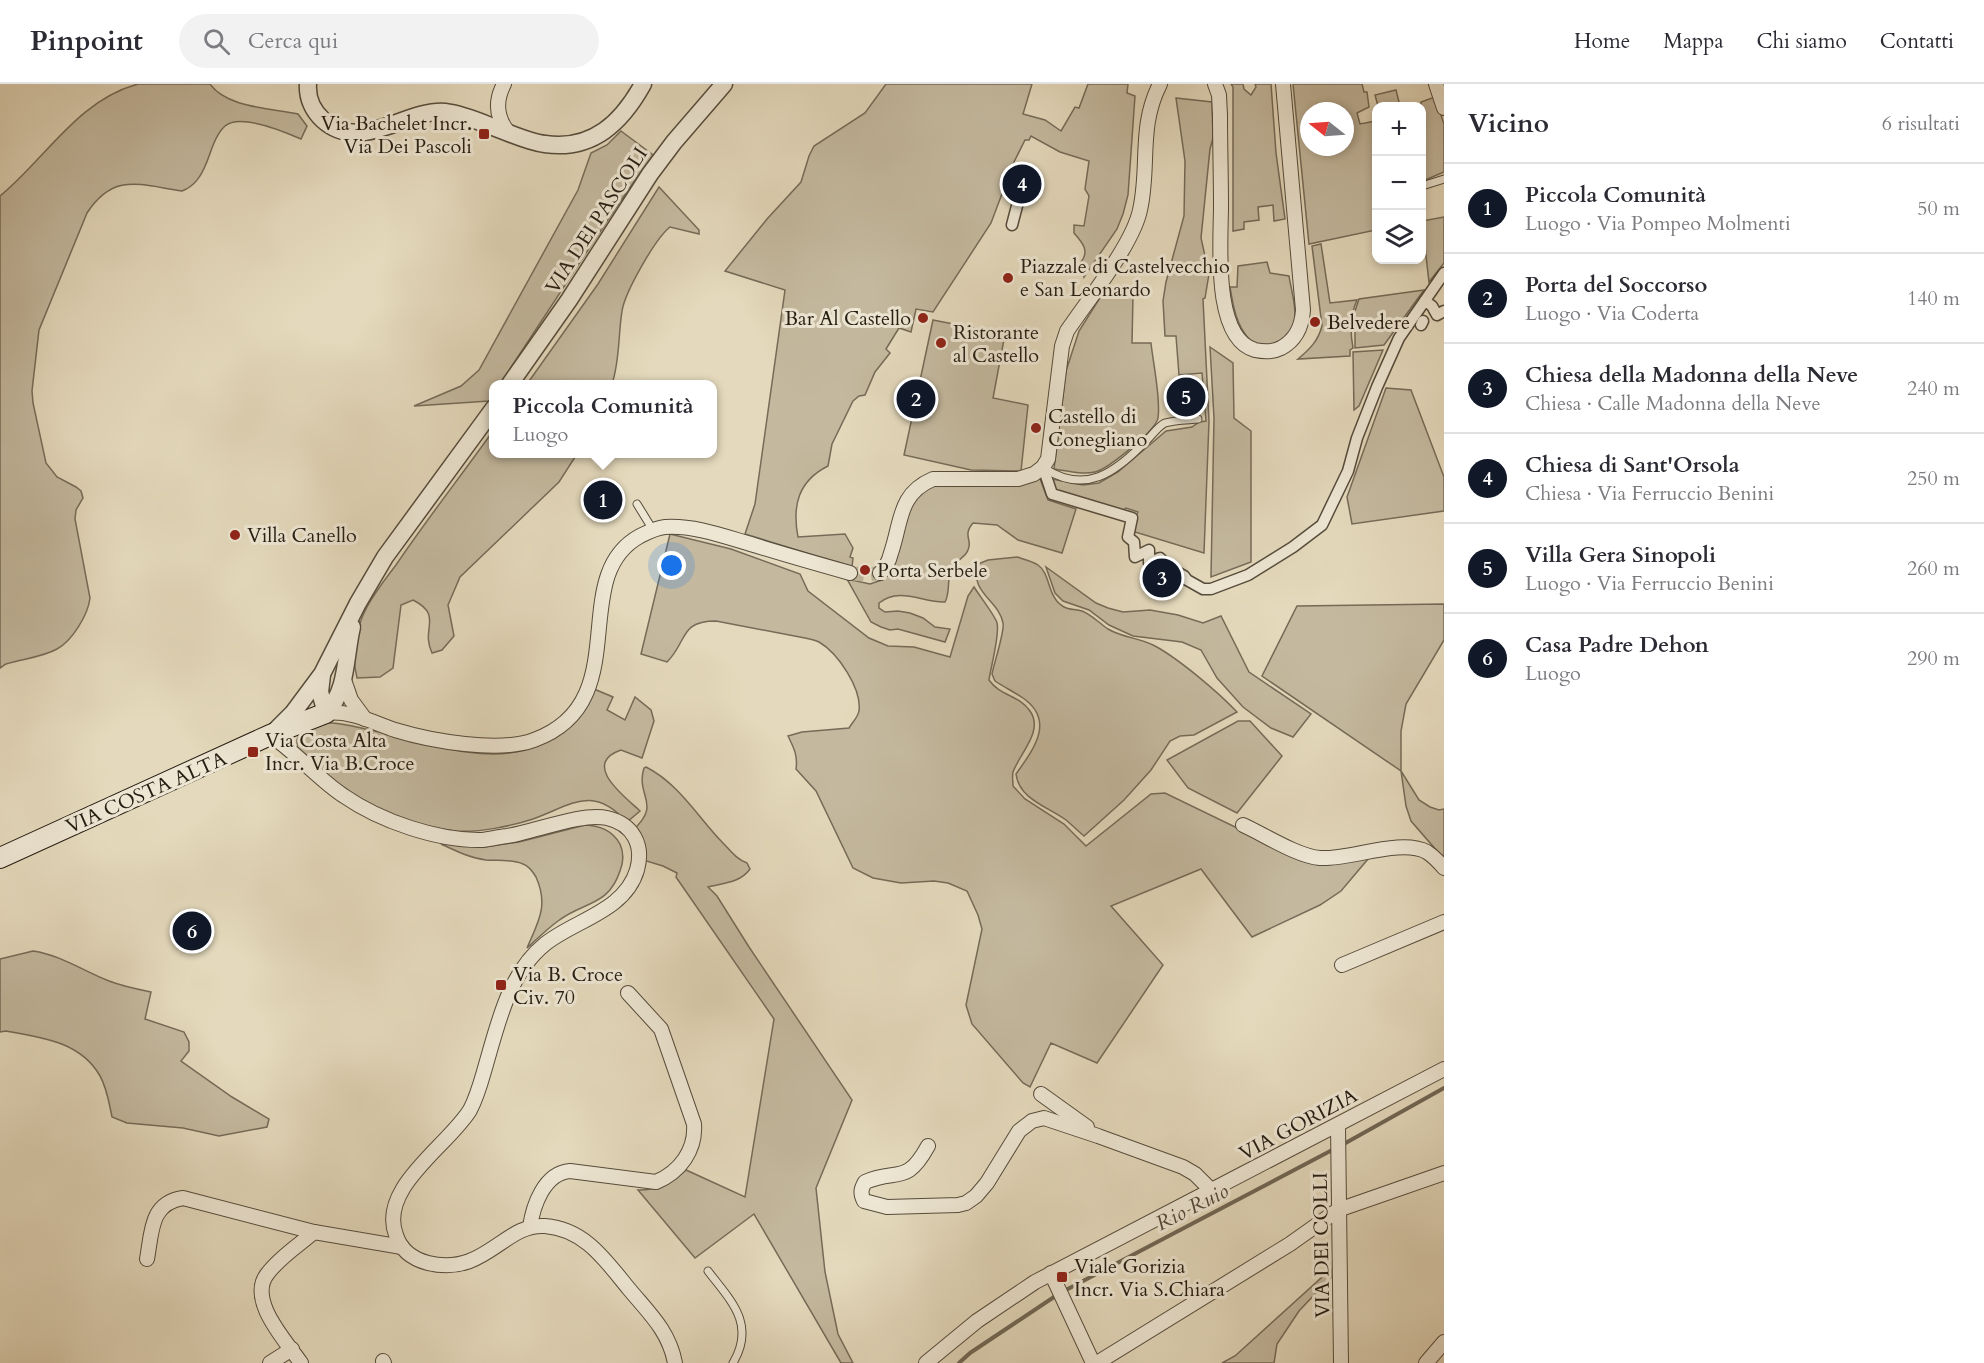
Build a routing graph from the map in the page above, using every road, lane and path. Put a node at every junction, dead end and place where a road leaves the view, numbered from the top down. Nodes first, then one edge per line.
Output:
1 (308, 84) edge
2 (504, 84) edge
3 (643, 84) edge
4 (724, 84) edge
5 (1160, 84) edge
6 (1215, 84) edge
7 (1283, 84) edge
8 (1436, 84) edge
9 (1444, 108) edge
10 (508, 132) junction
11 (1444, 179) edge
12 (1426, 185) edge
13 (1018, 202) dead end
14 (1012, 225) dead end
15 (1444, 273) edge
16 (1433, 307) edge
17 (513, 380) edge
18 (489, 415) edge
19 (1198, 419) dead end
20 (1043, 467) junction
21 (637, 504) dead end
22 (652, 530) junction
23 (850, 573) tunnel mouth
24 (880, 573) dead end
25 (357, 603) junction
26 (322, 674) junction
27 (343, 677) junction
28 (326, 713) junction
29 (365, 718) junction
30 (270, 735) junction
31 (1243, 825) dead end
32 (0, 858) edge
33 (1444, 868) edge
34 (1444, 922) edge
35 (1342, 965) dead end
36 (628, 993) dead end
37 (1444, 1069) edge
38 (1041, 1094) dead end
39 (1338, 1128) junction
40 (1098, 1136) junction
41 (928, 1146) dead end
42 (1444, 1173) edge
43 (1212, 1191) junction
44 (1338, 1210) junction
45 (530, 1227) junction
46 (314, 1232) junction
47 (402, 1247) junction
48 (147, 1259) dead end
49 (708, 1271) dead end
50 (1054, 1279) junction
51 (1444, 1342) edge
52 (292, 1349) junction
53 (270, 1363) edge
54 (301, 1363) edge
55 (675, 1363) edge
56 (733, 1363) edge
57 (926, 1363) edge
58 (1095, 1363) edge
59 (1341, 1363) edge
60 (1426, 1363) edge

1 - 10 street, VIA DEI PASCOLI
2 - 10 street
3 - 10 street, VIA DEI PASCOLI
4 - 17 street, VIA DEI PASCOLI
5 - 20 street
6 - 7 street
8 - 9 street
11 - 12 lane
13 - 14 street
15 - 16 street
16 - 20 street
18 - 25 street
19 - 20 lane
20 - 24 street
21 - 22 lane
22 - 23 street
22 - 29 street
25 - 26 street
25 - 27 street
26 - 28 street
26 - 30 street
27 - 28 street
27 - 29 street
28 - 29 street
28 - 30 main road, VIA COSTA ALTA
30 - 32 main road, VIA COSTA ALTA
30 - 47 street
31 - 33 street
34 - 35 street
36 - 45 street
37 - 39 street, VIA GORIZIA
38 - 40 street
39 - 43 street, VIA GORIZIA
39 - 44 street, VIA DEI COLLI
40 - 41 street
40 - 43 street
42 - 44 street
43 - 50 street, VIA GORIZIA
44 - 58 street
44 - 59 street, VIA DEI COLLI
45 - 47 street
45 - 55 street
46 - 47 street
46 - 48 street
46 - 52 street
49 - 56 lane
50 - 57 street, VIA GORIZIA
50 - 58 street
51 - 60 street
52 - 53 street
52 - 54 street

